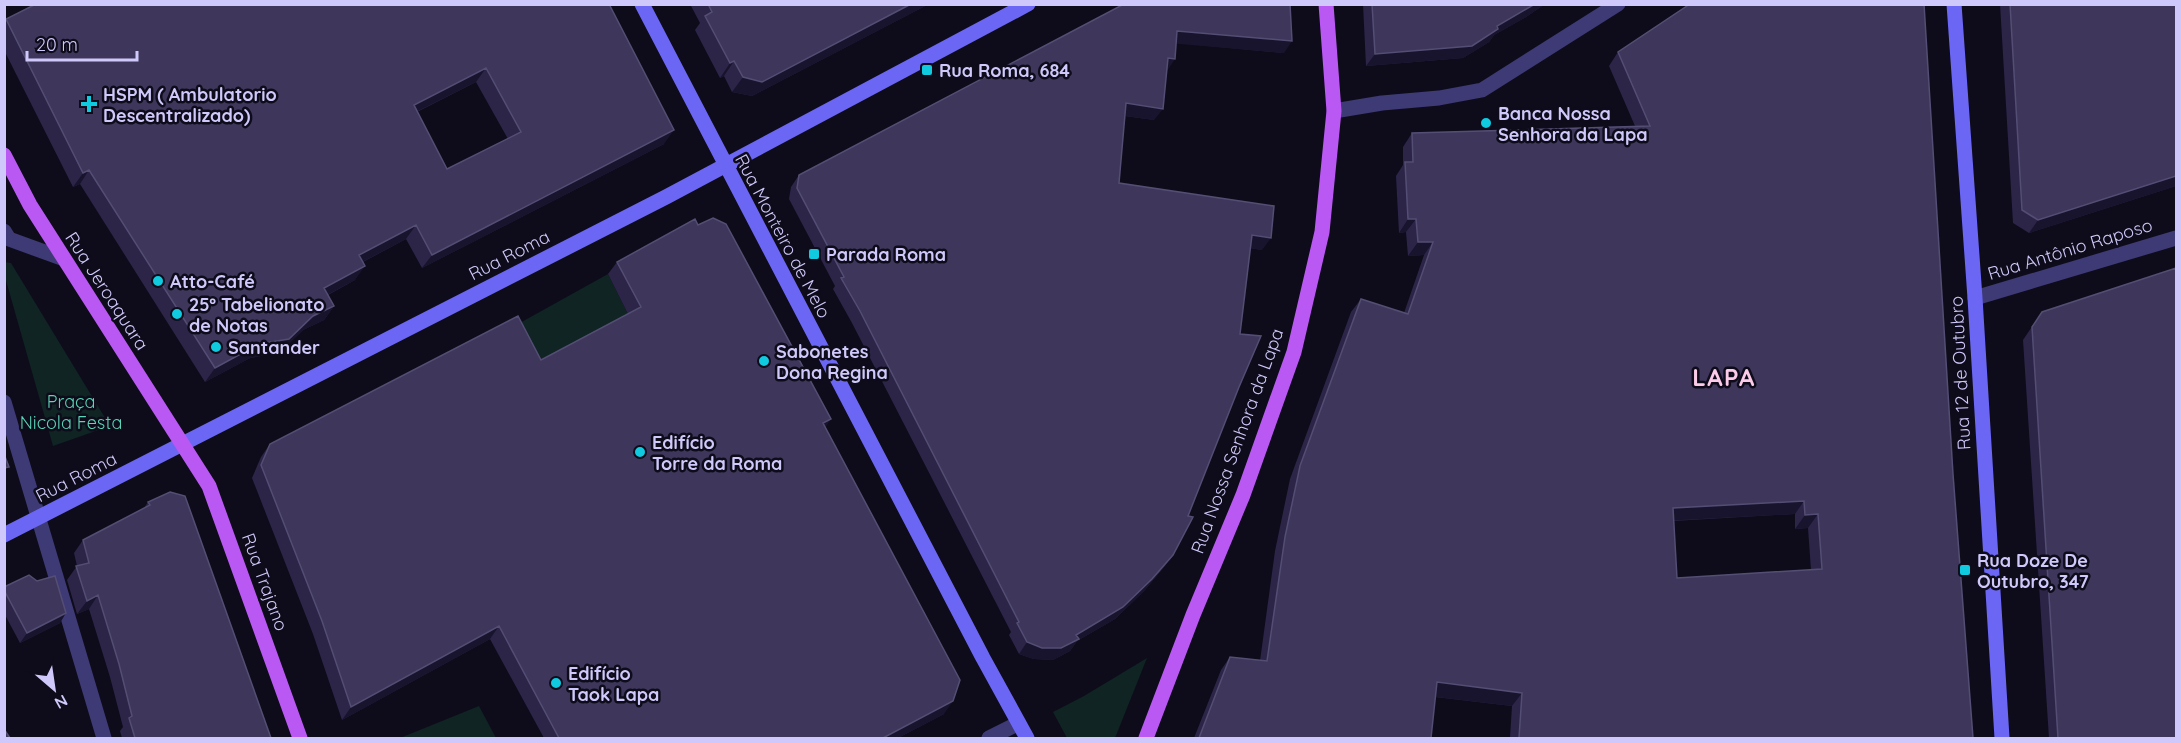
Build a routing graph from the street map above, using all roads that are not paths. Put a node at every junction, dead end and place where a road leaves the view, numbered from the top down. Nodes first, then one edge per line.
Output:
1 (642, 4) edge
2 (1028, 4) edge
3 (1326, 4) edge
4 (1618, 4) edge
5 (1954, 4) edge
6 (1334, 111) junction
7 (4, 155) edge
8 (725, 166) junction
9 (4, 231) edge
10 (2176, 238) edge
11 (63, 259) junction
12 (1975, 298) junction
13 (4, 402) edge
14 (183, 444) junction
15 (39, 518) junction
16 (4, 536) edge
17 (1017, 724) junction
18 (104, 738) edge
19 (300, 738) edge
20 (989, 738) edge
21 (1027, 738) edge
22 (1146, 738) edge
23 (2002, 738) edge

1 - 8 street, Rua Monteiro de Melo
2 - 8 street, Rua Roma
3 - 6 main road, Rua Nossa Senhora da Lapa
4 - 6 street
5 - 12 street, Rua 12 de Outubro
6 - 22 main road, Rua Nossa Senhora da Lapa
7 - 11 main road, Rua Jeroaquara
8 - 14 street, Rua Roma
8 - 17 street, Rua Monteiro de Melo
9 - 11 street
10 - 12 street, Rua Antônio Raposo
11 - 14 main road, Rua Jeroaquara
12 - 23 street, Rua 12 de Outubro
13 - 15 street
14 - 15 street, Rua Roma
14 - 19 main road, Rua Trajano
15 - 16 street, Rua Roma
15 - 18 street
17 - 20 street
17 - 21 street, Rua Monteiro de Melo

